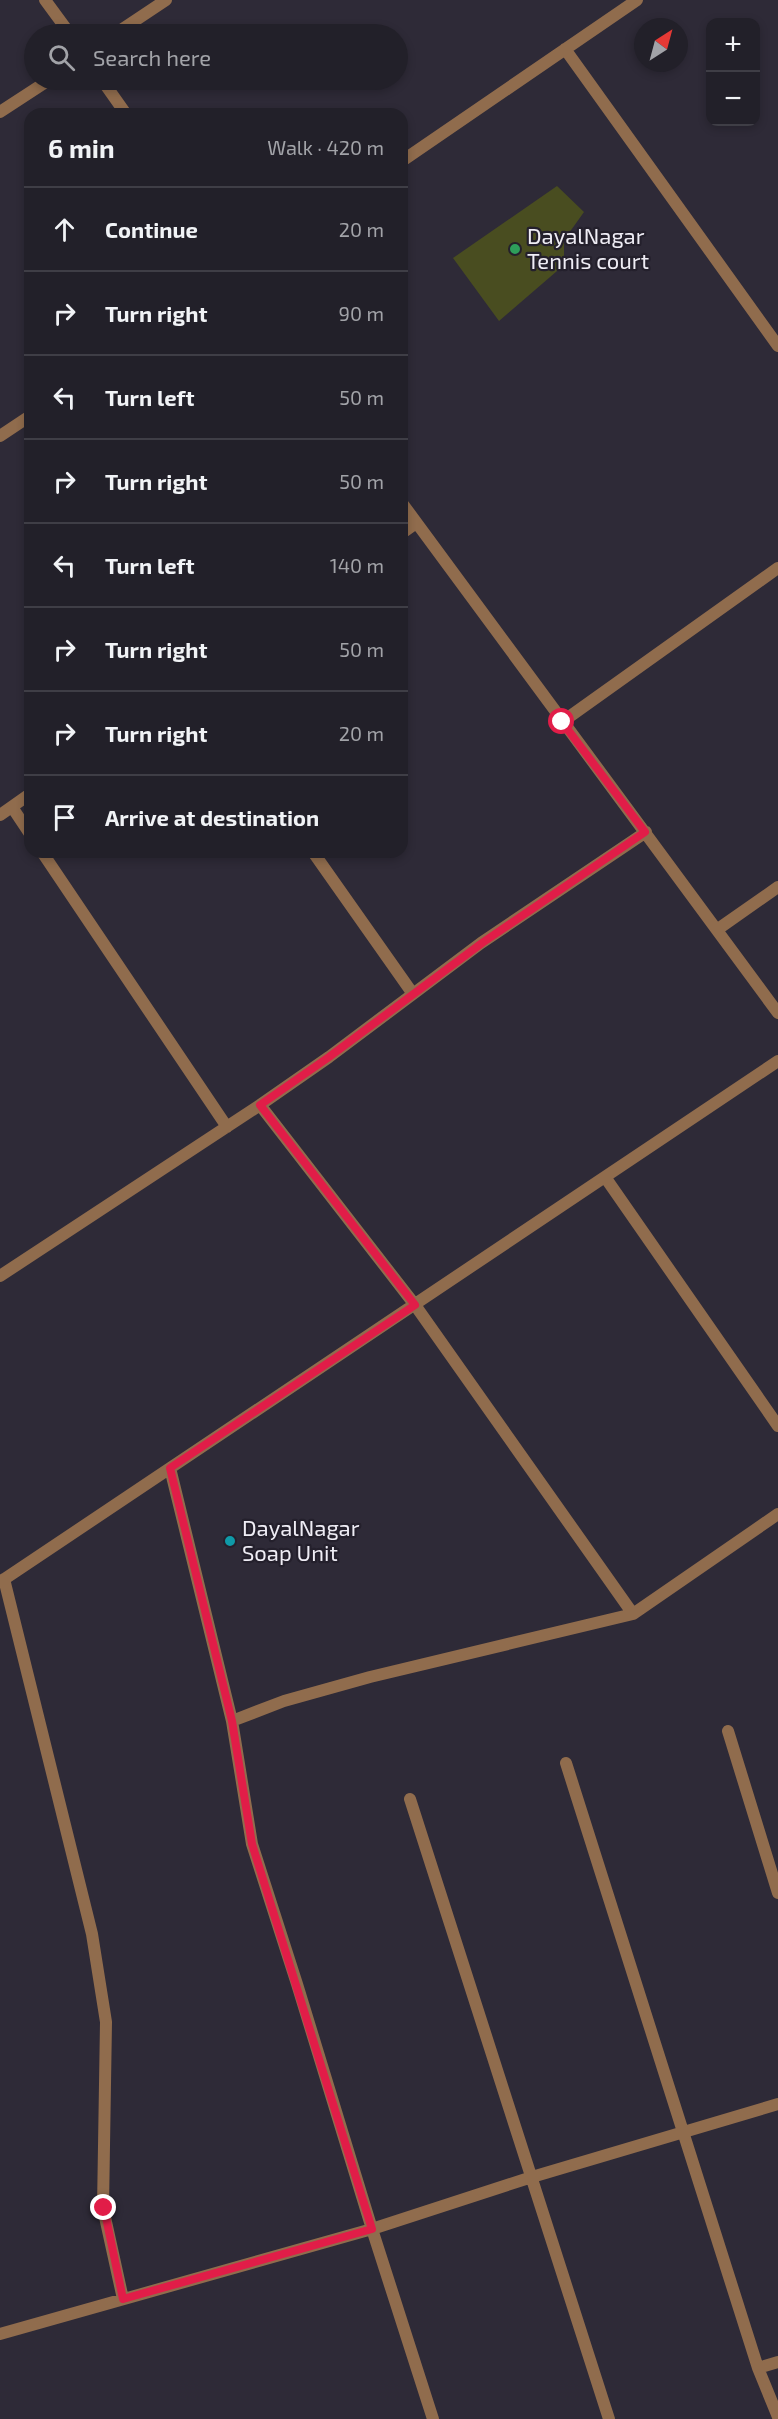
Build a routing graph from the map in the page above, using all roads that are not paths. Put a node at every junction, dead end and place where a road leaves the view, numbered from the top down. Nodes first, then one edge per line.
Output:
1 (45, 0) edge
2 (166, 0) edge
3 (636, 0) edge
4 (63, 24) edge
5 (130, 24) edge
6 (565, 49) junction
7 (34, 90) edge
8 (109, 90) edge
9 (122, 108) edge
10 (0, 112) edge
11 (408, 157) edge
12 (778, 346) edge
13 (24, 420) edge
14 (0, 436) edge
15 (408, 512) edge
16 (416, 523) junction
17 (408, 528) edge
18 (778, 568) edge
19 (562, 722) junction
20 (24, 798) edge
21 (12, 807) junction
22 (0, 815) edge
23 (24, 825) edge
24 (645, 832) junction
25 (46, 858) edge
26 (317, 858) edge
27 (778, 887) edge
28 (718, 929) junction
29 (413, 994) junction
30 (778, 1013) edge
31 (778, 1061) edge
32 (260, 1105) junction
33 (226, 1127) junction
34 (605, 1177) junction
35 (0, 1276) edge
36 (415, 1305) junction
37 (778, 1426) edge
38 (170, 1468) junction
39 (778, 1514) edge
40 (2, 1580) edge
41 (633, 1614) junction
42 (232, 1721) junction
43 (728, 1731) dead end
44 (566, 1763) dead end
45 (410, 1799) dead end
46 (778, 1893) edge
47 (778, 2104) edge
48 (682, 2133) junction
49 (532, 2177) junction
50 (372, 2229) junction
51 (123, 2299) junction
52 (0, 2334) edge
53 (778, 2361) edge
54 (758, 2368) junction
55 (778, 2417) edge
56 (433, 2419) edge
57 (609, 2419) edge

1 - 4 street
2 - 5 street
3 - 6 street
6 - 11 street
6 - 12 street
7 - 10 street
8 - 9 street
13 - 14 street
15 - 16 street
16 - 17 street
16 - 19 street
18 - 19 street
19 - 24 street
20 - 21 street
21 - 22 street
21 - 23 street
24 - 28 street
24 - 29 street
25 - 33 street
26 - 29 street
27 - 28 street
28 - 30 street
29 - 32 street
31 - 34 street
32 - 33 street
32 - 36 street
33 - 35 street
34 - 36 street
34 - 37 street
36 - 38 street
36 - 41 street
38 - 40 street
38 - 42 street
39 - 41 street
40 - 51 street
41 - 42 street
42 - 50 street
43 - 46 street
44 - 48 street
45 - 49 street
47 - 48 street
48 - 49 street
48 - 54 street
49 - 50 street
49 - 57 street
50 - 51 street
50 - 56 street
51 - 52 street
53 - 54 street
54 - 55 street

